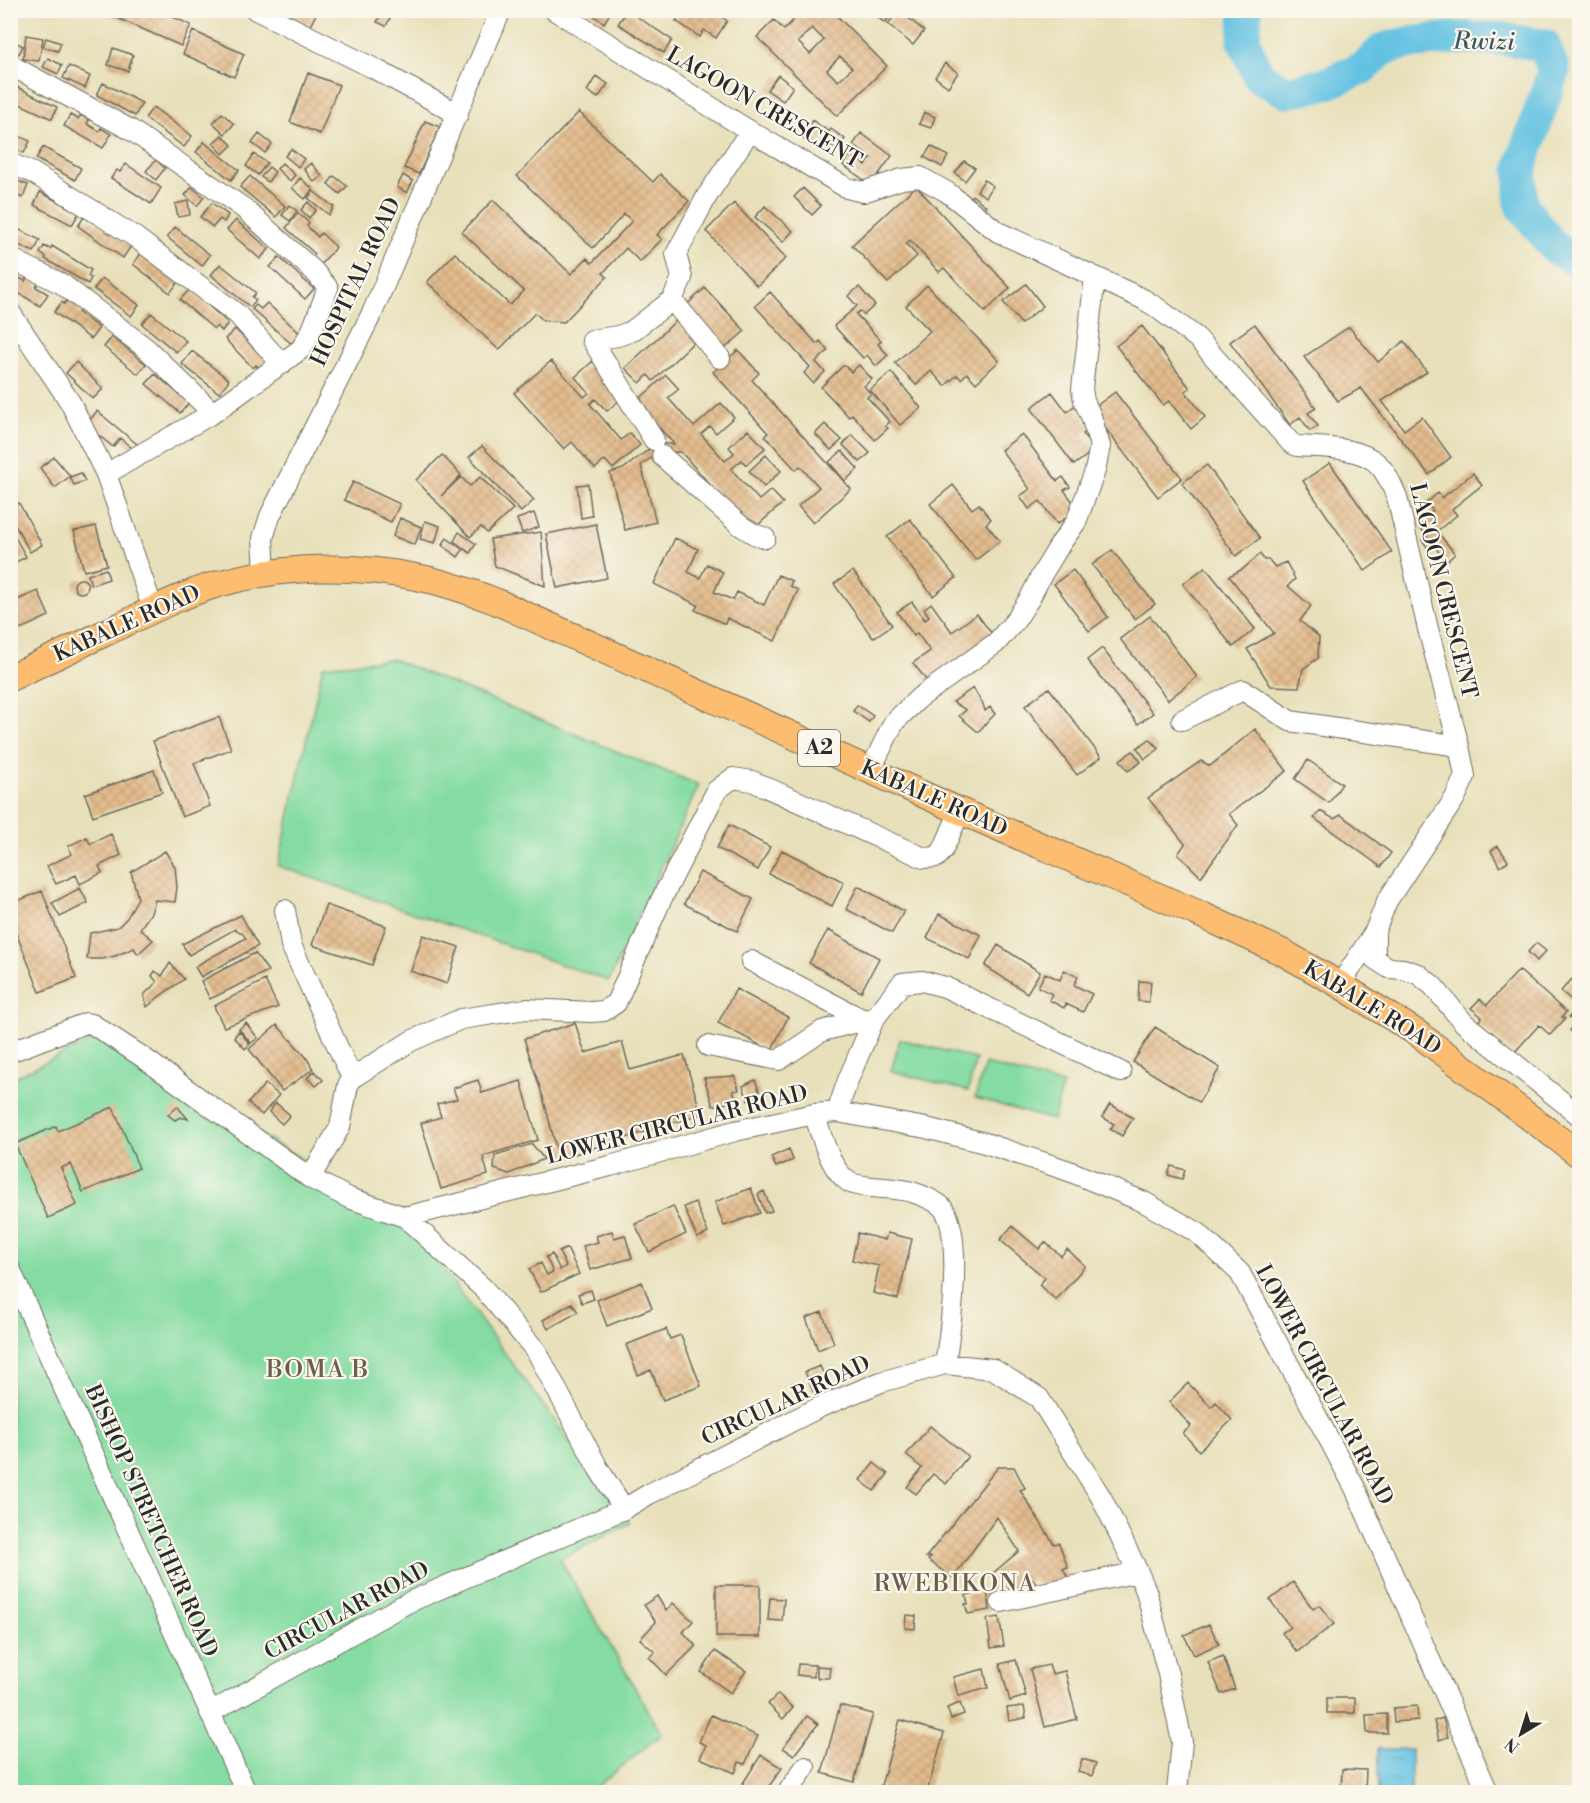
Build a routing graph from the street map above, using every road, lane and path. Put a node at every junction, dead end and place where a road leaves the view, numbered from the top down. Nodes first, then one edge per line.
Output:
1 (256, 10) edge
2 (501, 10) edge
3 (554, 10) edge
4 (10, 65) edge
5 (458, 114) junction
6 (750, 131) junction
7 (10, 163) edge
8 (10, 258) edge
9 (1096, 278) junction
10 (672, 300) junction
11 (10, 312) edge
12 (720, 358) dead end
13 (282, 364) junction
14 (213, 413) junction
15 (106, 474) junction
16 (765, 538) dead end
17 (265, 574) junction
18 (153, 609) junction
19 (10, 678) edge
20 (1182, 720) dead end
21 (1459, 746) junction
22 (870, 771) junction
23 (960, 812) junction
24 (285, 910) dead end
25 (1375, 932) junction
26 (752, 961) dead end
27 (1340, 984) junction
28 (869, 1019) junction
29 (708, 1046) dead end
30 (10, 1052) edge
31 (1121, 1072) dead end
32 (352, 1078) junction
33 (837, 1112) junction
34 (814, 1114) junction
35 (1580, 1116) edge
36 (1580, 1155) edge
37 (310, 1178) junction
38 (405, 1217) junction
39 (10, 1269) edge
40 (945, 1364) junction
41 (624, 1509) junction
42 (1138, 1572) junction
43 (1001, 1602) dead end
44 (211, 1712) junction
45 (805, 1767) dead end
46 (246, 1792) edge
47 (788, 1792) edge
48 (1177, 1792) edge
49 (1488, 1792) edge

1 - 5 street
2 - 5 street, HOSPITAL ROAD
3 - 6 street, LAGOON CRESCENT
4 - 13 street
5 - 17 street, HOSPITAL ROAD
6 - 9 street, LAGOON CRESCENT
6 - 10 street
7 - 13 street
8 - 14 street
9 - 21 street, LAGOON CRESCENT
9 - 22 street
10 - 12 street
10 - 16 street
11 - 15 street
13 - 14 street
14 - 15 street
15 - 18 street
17 - 18 main road, KABALE ROAD / A2
17 - 22 main road, KABALE ROAD / A2
18 - 19 main road, KABALE ROAD / A2
20 - 21 street
21 - 25 street, LAGOON CRESCENT
22 - 23 main road, KABALE ROAD / A2
23 - 27 main road, KABALE ROAD / A2
23 - 32 street
24 - 32 street
25 - 27 street, LAGOON CRESCENT
25 - 35 street
26 - 28 street
27 - 36 main road, KABALE ROAD / A2
28 - 29 street
28 - 31 street
28 - 33 street
30 - 37 street
32 - 37 street
33 - 34 street, LOWER CIRCULAR ROAD
33 - 49 street, LOWER CIRCULAR ROAD
34 - 38 street, LOWER CIRCULAR ROAD
34 - 40 street
37 - 38 street
38 - 41 street
39 - 44 street, BISHOP STRETCHER ROAD
40 - 41 street, CIRCULAR ROAD
40 - 42 street, CIRCULAR ROAD
41 - 44 street, CIRCULAR ROAD
42 - 43 street
42 - 48 street, CIRCULAR ROAD
44 - 46 street, BISHOP STRETCHER ROAD
45 - 47 street

